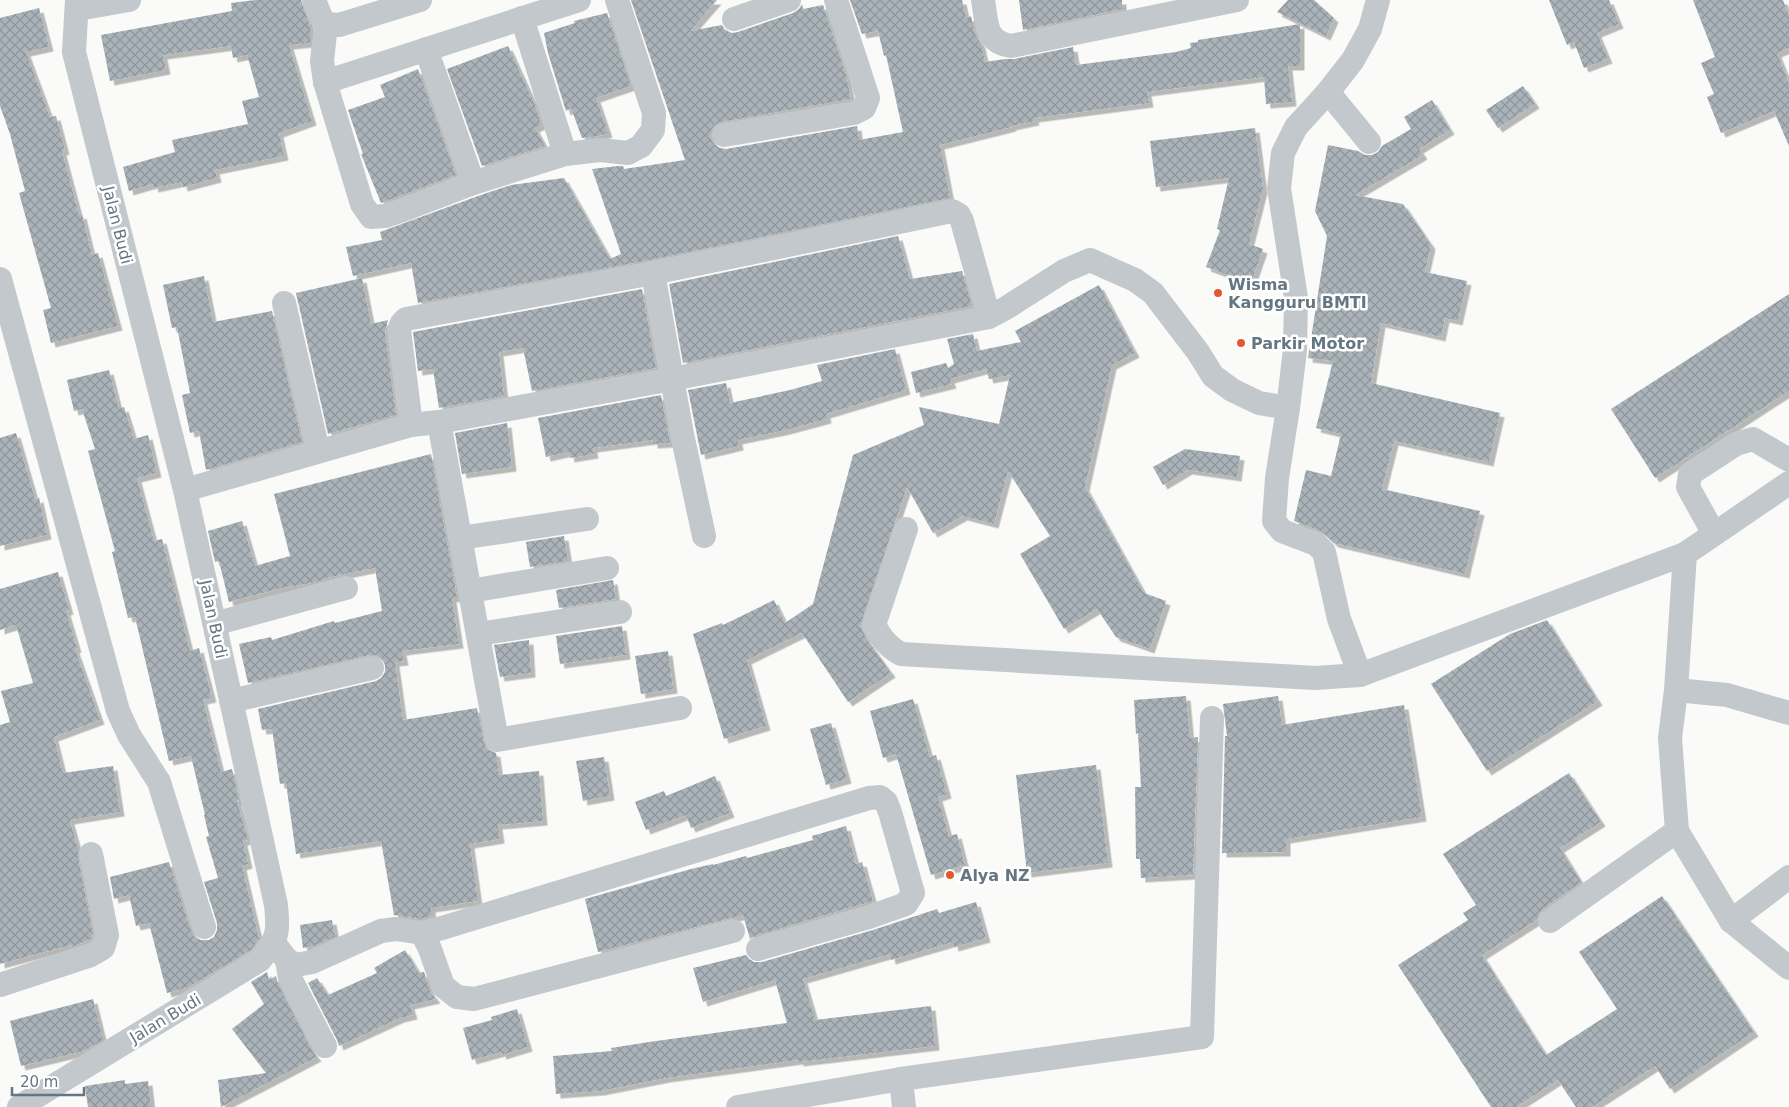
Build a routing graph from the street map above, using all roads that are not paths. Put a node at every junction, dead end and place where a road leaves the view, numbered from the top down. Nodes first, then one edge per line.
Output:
1 (129, 0) edge
2 (314, 0) edge
3 (420, 0) edge
4 (579, 0) edge
5 (617, 0) edge
6 (790, 0) edge
7 (836, 0) edge
8 (982, 0) edge
9 (1237, 0) edge
10 (1378, 0) edge
11 (78, 4) edge
12 (383, 5) edge
13 (522, 18) junction
14 (734, 19) dead end
15 (326, 24) junction
16 (426, 50) junction
17 (325, 82) junction
18 (1328, 92) junction
19 (724, 135) dead end
20 (1369, 142) dead end
21 (565, 154) junction
22 (473, 182) junction
23 (653, 274) junction
24 (0, 279) edge
25 (284, 303) dead end
26 (989, 316) junction
27 (672, 379) junction
28 (1288, 408) junction
29 (439, 422) junction
30 (411, 425) junction
31 (318, 451) junction
32 (1789, 460) edge
33 (1789, 483) edge
34 (185, 490) junction
35 (587, 519) dead end
36 (906, 529) dead end
37 (1714, 534) junction
38 (704, 536) dead end
39 (460, 538) junction
40 (1685, 554) junction
41 (607, 568) dead end
42 (346, 588) dead end
43 (470, 591) junction
44 (620, 612) dead end
45 (214, 622) junction
46 (478, 634) junction
47 (372, 668) dead end
48 (1360, 675) junction
49 (1676, 690) junction
50 (231, 701) junction
51 (680, 708) dead end
52 (1789, 713) edge
53 (1212, 718) dead end
54 (1677, 831) junction
55 (91, 854) dead end
56 (1789, 877) edge
57 (1550, 920) dead end
58 (1731, 921) junction
59 (204, 927) dead end
60 (733, 931) dead end
61 (422, 933) junction
62 (758, 949) dead end
63 (280, 951) junction
64 (1789, 968) edge
65 (0, 985) edge
66 (325, 1046) dead end
67 (901, 1079) junction
68 (19, 1107) edge
69 (738, 1107) edge
70 (904, 1107) edge

1 - 11 street
2 - 15 street
3 - 12 street
4 - 13 street
5 - 21 street
6 - 14 street
7 - 19 street
8 - 9 street
10 - 18 street
11 - 34 street, Jalan Budi
12 - 15 street
13 - 16 street
13 - 21 street
15 - 17 street
16 - 17 street
16 - 22 street
17 - 22 street
18 - 20 street
18 - 28 street
21 - 22 street
23 - 26 street
23 - 27 street
23 - 30 street
24 - 59 street
25 - 31 street
26 - 27 street
26 - 28 street
27 - 29 street
27 - 38 street
28 - 48 street
29 - 30 street
29 - 39 street
30 - 31 street
31 - 34 street
32 - 37 street
33 - 37 street
34 - 45 street, Jalan Budi
35 - 39 street
36 - 48 street
37 - 40 street
39 - 43 street
40 - 48 street
40 - 49 street
41 - 43 street
42 - 45 street
43 - 46 street
44 - 46 street
45 - 50 street, Jalan Budi
46 - 51 street
47 - 50 street
49 - 52 street
49 - 54 street
50 - 63 street, Jalan Budi
53 - 67 street
54 - 57 street
54 - 58 street
55 - 65 street
56 - 58 street
58 - 64 street
60 - 61 street
61 - 62 street
61 - 63 street
63 - 66 street
63 - 68 street, Jalan Budi
67 - 69 street
67 - 70 street

